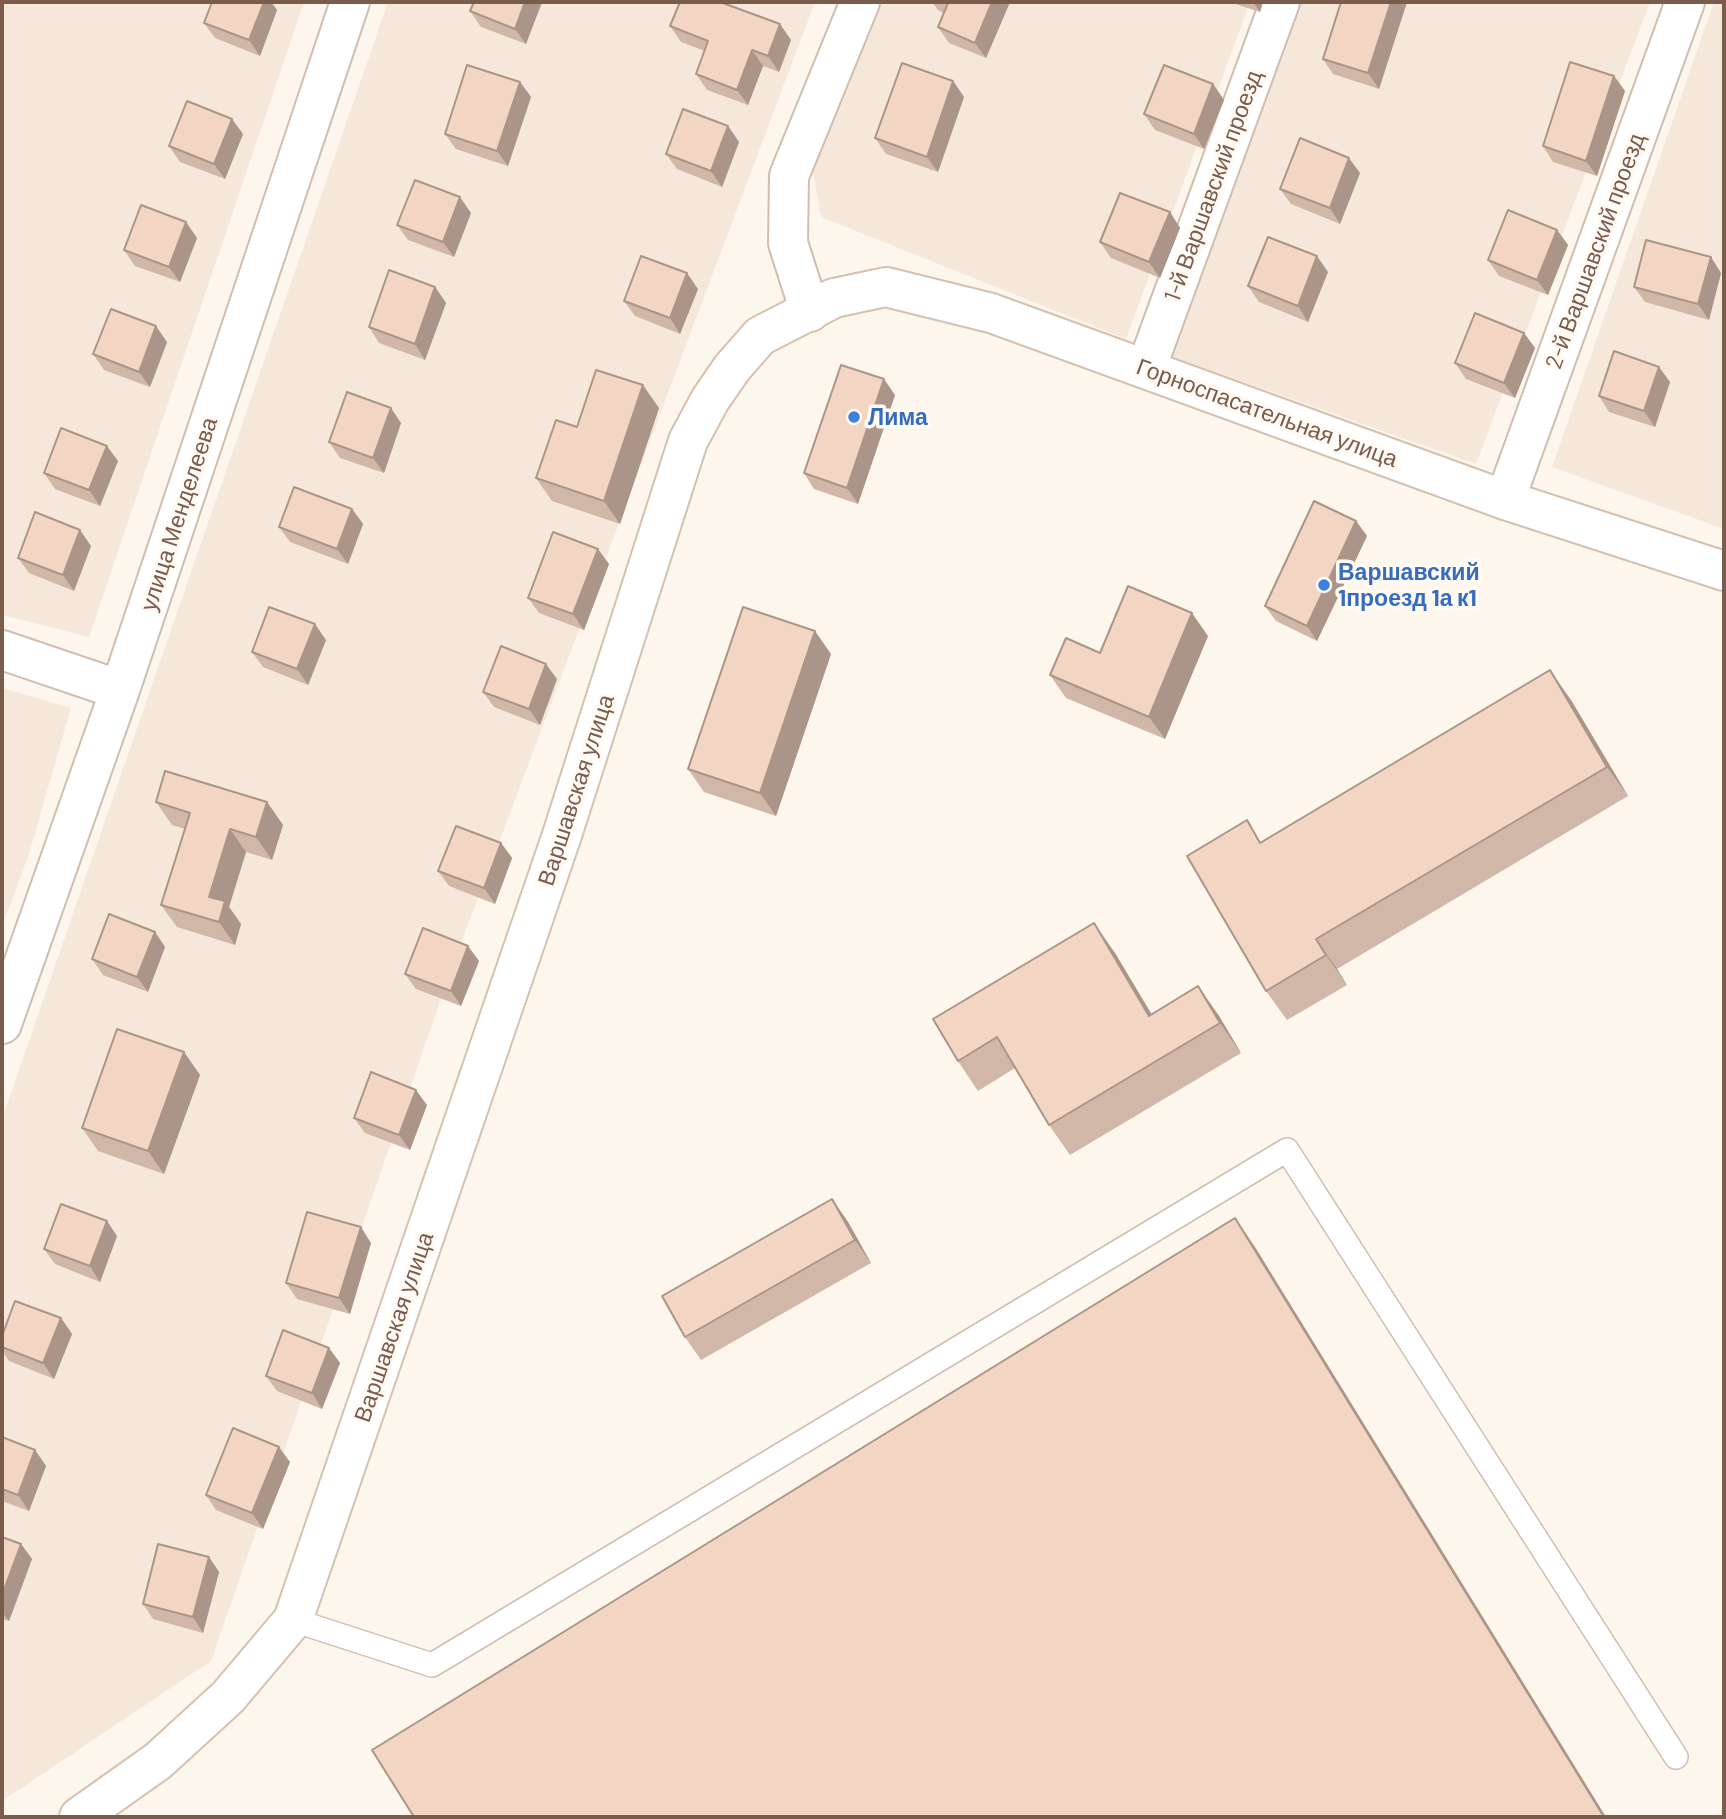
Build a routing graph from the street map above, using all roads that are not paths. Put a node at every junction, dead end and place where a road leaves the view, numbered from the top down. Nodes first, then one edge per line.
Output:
1 (350, 2) edge
2 (860, 2) edge
3 (1280, 2) edge
4 (1685, 2) edge
5 (810, 312) junction
6 (1146, 369) junction
7 (1505, 500) junction
8 (1724, 571) edge
9 (2, 650) edge
10 (120, 690) junction
11 (2, 1024) edge
12 (293, 1620) junction
13 (1676, 1757) dead end
14 (92, 1814) edge

1 - 10 main road, улица Менделеева
2 - 5 main road
3 - 6 main road, 1-й Варшавский проезд
4 - 7 main road, 2-й Варшавский проезд
5 - 6 main road, Горноспасательная улица
5 - 12 main road, Варшавская улица
6 - 7 main road, Горноспасательная улица
7 - 8 main road, Горноспасательная улица
9 - 10 main road
10 - 11 main road, улица Менделеева
12 - 13 lane
12 - 14 main road

